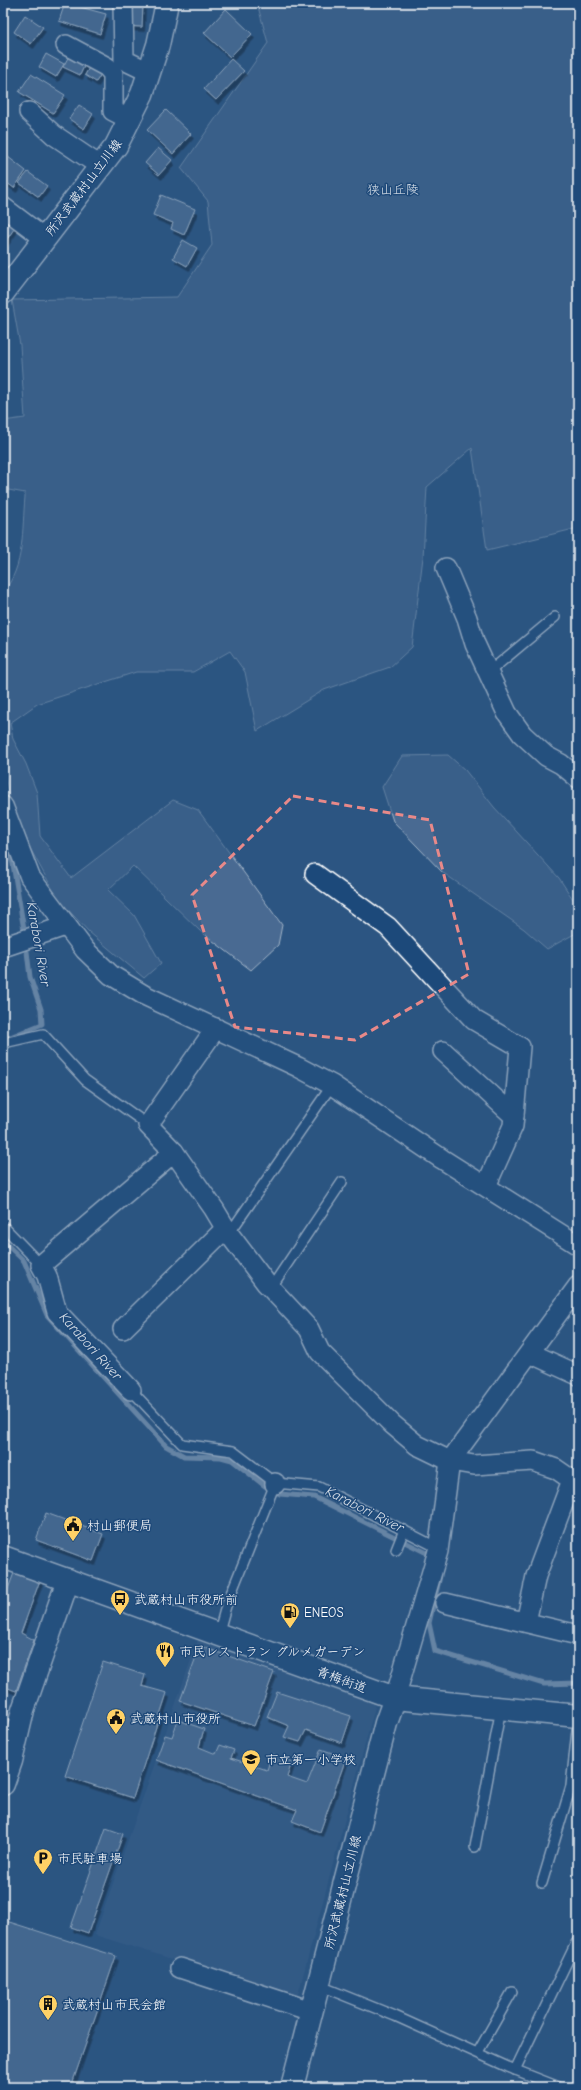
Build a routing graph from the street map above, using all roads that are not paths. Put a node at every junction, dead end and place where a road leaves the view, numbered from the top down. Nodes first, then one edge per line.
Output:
1 (123, 3) edge
2 (167, 3) edge
3 (66, 45) dead end
4 (149, 72) junction
5 (28, 112) dead end
6 (129, 119) junction
7 (100, 166) junction
8 (3, 207) edge
9 (44, 238) junction
10 (3, 293) edge
11 (446, 568) dead end
12 (555, 617) dead end
13 (489, 672) junction
14 (578, 778) edge
15 (3, 806) edge
16 (315, 874) dead end
17 (65, 926) junction
18 (18, 942) edge
19 (216, 1028) junction
20 (3, 1045) edge
21 (443, 1051) dead end
22 (332, 1085) junction
23 (514, 1116) junction
24 (148, 1125) junction
25 (174, 1152) junction
26 (342, 1182) dead end
27 (486, 1186) junction
28 (3, 1226) edge
29 (228, 1231) junction
30 (578, 1245) edge
31 (41, 1265) junction
32 (578, 1286) edge
33 (271, 1288) junction
34 (123, 1329) dead end
35 (530, 1353) junction
36 (578, 1375) edge
37 (131, 1390) joint
38 (450, 1461) junction
39 (575, 1482) edge
40 (274, 1488) junction
41 (404, 1531) junction
42 (396, 1550) dead end
43 (437, 1554) junction
44 (3, 1557) edge
45 (68, 1580) junction
46 (445, 1603) dead end
47 (526, 1622) junction
48 (218, 1635) junction
49 (578, 1635) edge
50 (395, 1698) junction
51 (501, 1708) junction
52 (578, 1716) edge
53 (578, 1721) edge
54 (3, 1784) edge
55 (476, 1847) dead end
56 (542, 1883) dead end
57 (578, 1939) edge
58 (180, 1968) dead end
59 (318, 1985) junction
60 (512, 1992) dead end
61 (311, 2011) junction
62 (478, 2052) junction
63 (515, 2070) junction
64 (292, 2087) edge
65 (559, 2087) edge

1 - 4 street
2 - 4 main road, 所沢武蔵村山立川線
3 - 6 street
4 - 6 main road, 所沢武蔵村山立川線
5 - 7 street
6 - 7 main road, 所沢武蔵村山立川線
7 - 9 main road, 所沢武蔵村山立川線
8 - 9 street
9 - 10 main road, 所沢武蔵村山立川線
11 - 13 street
12 - 13 lane
13 - 14 street
15 - 17 street
16 - 23 street
17 - 18 street
17 - 19 street
19 - 22 street
19 - 24 street
20 - 24 lane
21 - 23 street
22 - 27 street
22 - 29 lane
23 - 27 street
24 - 25 street
25 - 29 street
25 - 31 street
26 - 33 lane
27 - 30 street
28 - 31 lane
29 - 33 street
29 - 34 street
31 - 37 street
32 - 35 street
33 - 38 street
35 - 36 street
35 - 38 street
37 - 40 lane
38 - 39 street
38 - 43 street
39 - 47 street
40 - 41 lane
40 - 48 lane
41 - 42 lane
41 - 43 lane
43 - 50 street
44 - 45 main road, 青梅街道
45 - 48 main road, 青梅街道
45 - 54 main road
46 - 47 street
47 - 49 street
48 - 50 main road, 青梅街道
50 - 51 main road, 青梅街道
50 - 59 main road, 所沢武蔵村山立川線
51 - 52 main road, 青梅街道
51 - 55 lane
53 - 56 lane
57 - 63 lane
58 - 61 street
59 - 61 main road, 所沢武蔵村山立川線
59 - 62 lane
60 - 62 lane
61 - 64 main road, 所沢武蔵村山立川線
62 - 63 lane
63 - 65 lane

